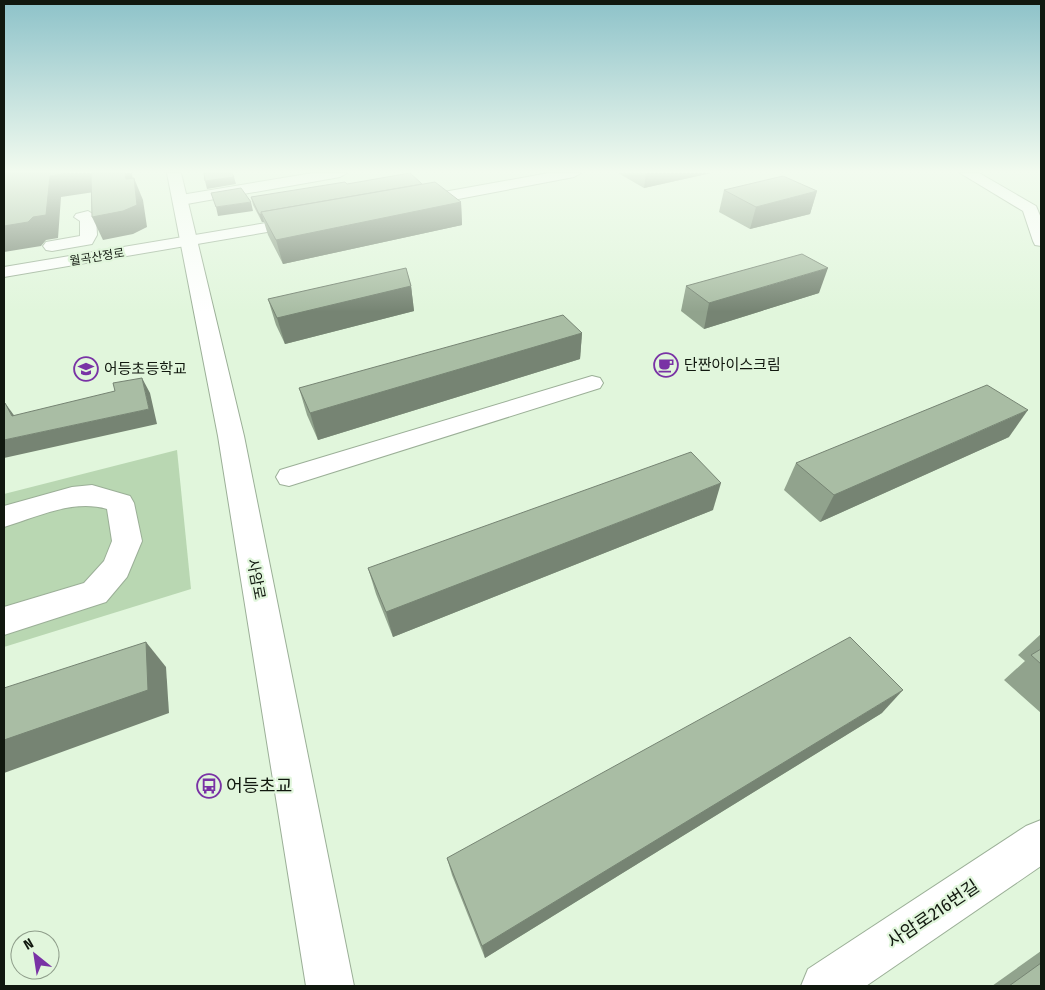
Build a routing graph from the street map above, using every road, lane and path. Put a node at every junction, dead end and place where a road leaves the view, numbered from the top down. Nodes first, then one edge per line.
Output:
1 (88, 219) edge
2 (185, 219) edge
3 (1033, 219) edge
4 (317, 220) edge
5 (190, 241) junction
6 (1041, 241) edge
7 (31, 249) edge
8 (4, 272) edge
9 (592, 383) dead end
10 (289, 477) dead end
11 (4, 516) edge
12 (4, 621) edge
13 (1041, 841) edge
14 (330, 986) edge
15 (825, 986) edge

1 - 7 street
2 - 5 street, 사암로
3 - 6 street
4 - 5 street, 월곡산정로
5 - 8 street, 월곡산정로
5 - 14 street, 사암로
9 - 10 street
11 - 12 street
13 - 15 street, 사암로216번길

